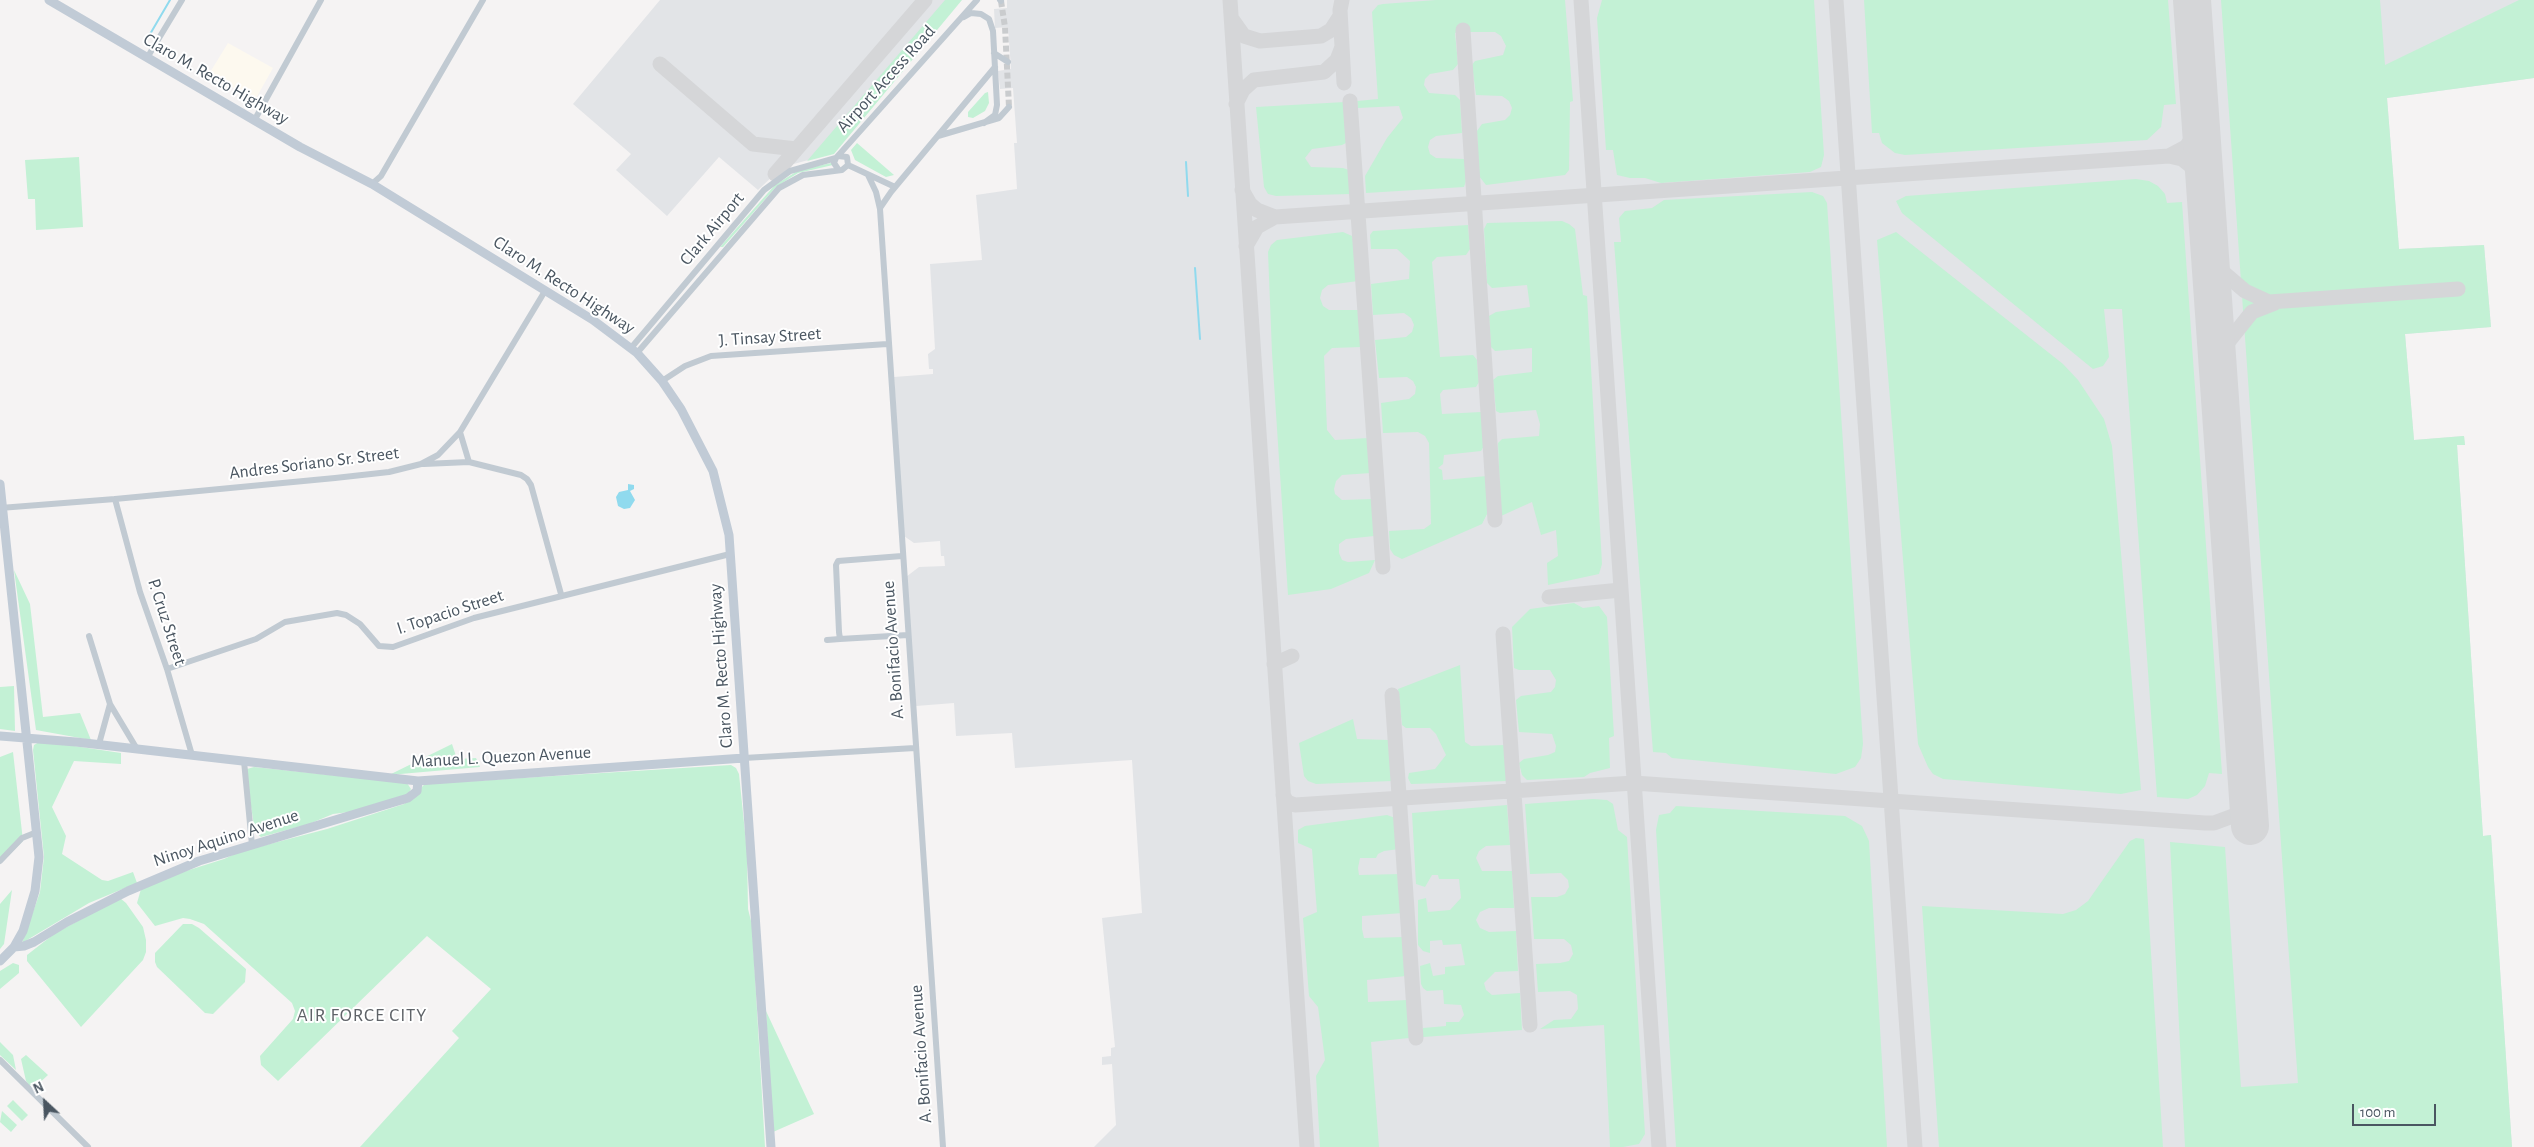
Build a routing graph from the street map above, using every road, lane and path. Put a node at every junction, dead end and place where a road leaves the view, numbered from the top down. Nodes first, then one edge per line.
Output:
1 (49, 0) edge
2 (182, 0) edge
3 (321, 0) edge
4 (483, 0) edge
5 (976, 0) edge
6 (956, 22) junction
7 (994, 53) junction
8 (147, 58) junction
9 (1008, 62) dead end
10 (995, 67) junction
11 (1009, 107) dead end
12 (254, 120) junction
13 (984, 123) junction
14 (938, 136) junction
15 (837, 157) junction
16 (848, 165) junction
17 (838, 169) junction
18 (868, 175) junction
19 (372, 184) junction
20 (895, 187) junction
21 (880, 209) junction
22 (716, 248) junction
23 (722, 254) junction
24 (545, 291) junction
25 (887, 344) junction
26 (634, 350) junction
27 (662, 381) junction
28 (460, 432) junction
29 (469, 462) junction
30 (420, 464) junction
31 (0, 484) edge
32 (115, 499) junction
33 (1, 508) edge
34 (730, 554) junction
35 (902, 556) junction
36 (561, 594) junction
37 (908, 635) junction
38 (90, 636) dead end
39 (840, 639) junction
40 (827, 640) dead end
41 (167, 669) junction
42 (110, 704) junction
43 (0, 736) edge
44 (27, 738) junction
45 (99, 744) junction
46 (915, 748) junction
47 (137, 749) junction
48 (192, 755) junction
49 (744, 758) junction
50 (244, 761) junction
51 (418, 781) junction
52 (37, 832) junction
53 (252, 845) junction
54 (0, 861) edge
55 (12, 950) junction
56 (0, 961) edge
57 (0, 1060) edge
58 (88, 1147) edge
59 (771, 1147) edge
60 (943, 1147) edge

1 - 8 main road, Claro M. Recto Highway
2 - 8 street
3 - 12 street
4 - 19 street
5 - 6 street, Airport Access Road
6 - 7 street, Airport Access Road
6 - 15 street, Airport Access Road
7 - 9 street
7 - 10 street, Airport Access Road
8 - 12 main road, Claro M. Recto Highway
10 - 13 street, Airport Access Road
10 - 14 street
11 - 13 street
12 - 19 main road, Claro M. Recto Highway
13 - 14 street
14 - 20 street
15 - 16 street
15 - 17 street
15 - 22 street, Clark Airport
16 - 17 street
16 - 18 street
17 - 23 street, Clark Airport
18 - 20 street
18 - 21 street, A. Bonifacio Avenue
19 - 24 main road, Claro M. Recto Highway
20 - 21 street
21 - 25 street, A. Bonifacio Avenue
22 - 23 street
22 - 26 street, Clark Airport
23 - 26 street, Clark Airport
24 - 26 main road, Claro M. Recto Highway
24 - 28 street, Andres Soriano Sr. Street
25 - 27 street, J. Tinsay Street
25 - 35 street, A. Bonifacio Avenue
26 - 27 main road, Claro M. Recto Highway
27 - 34 main road, Claro M. Recto Highway
28 - 29 street
28 - 30 street, Andres Soriano Sr. Street
29 - 30 street
29 - 36 street
30 - 32 street, Andres Soriano Sr. Street
31 - 33 main road
32 - 33 street, Andres Soriano Sr. Street
32 - 41 street, P. Cruz Street
33 - 44 main road
34 - 36 street, I. Topacio Street
34 - 49 main road, Claro M. Recto Highway
35 - 37 street, A. Bonifacio Avenue
35 - 39 street
36 - 41 street, I. Topacio Street
37 - 39 street
37 - 46 street, A. Bonifacio Avenue
38 - 42 street
39 - 40 street
41 - 48 street, P. Cruz Street
42 - 45 street
42 - 47 street
43 - 44 main road, Manuel L. Quezon Avenue
44 - 45 main road, Manuel L. Quezon Avenue
44 - 52 main road
45 - 47 main road, Manuel L. Quezon Avenue
46 - 49 street, Manuel L. Quezon Avenue
46 - 60 street, A. Bonifacio Avenue
47 - 48 main road, Manuel L. Quezon Avenue
48 - 50 main road, Manuel L. Quezon Avenue
49 - 51 main road, Manuel L. Quezon Avenue
49 - 59 main road, Claro M. Recto Highway
50 - 51 main road, Manuel L. Quezon Avenue
50 - 53 street
51 - 53 main road, Ninoy Aquino Avenue
52 - 54 street
52 - 55 main road
53 - 55 main road, Ninoy Aquino Avenue
55 - 56 main road, Ninoy Aquino Avenue
57 - 58 street

